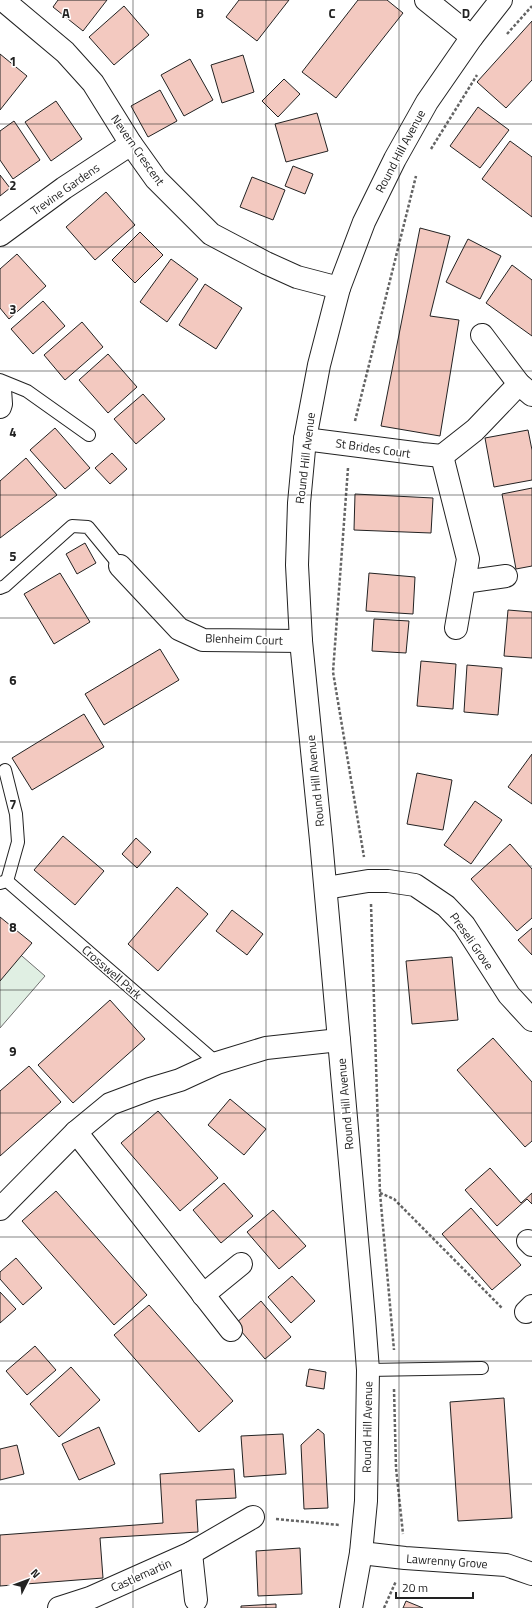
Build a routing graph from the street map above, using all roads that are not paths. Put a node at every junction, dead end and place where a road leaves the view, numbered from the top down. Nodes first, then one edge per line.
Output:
1 (3, 0) edge
2 (426, 0) edge
3 (502, 0) edge
4 (472, 37) junction
5 (131, 144) junction
6 (0, 235) edge
7 (339, 288) junction
8 (482, 335) dead end
9 (0, 380) edge
10 (0, 389) edge
11 (526, 389) edge
12 (0, 407) edge
13 (89, 435) dead end
14 (304, 439) junction
15 (442, 456) junction
16 (120, 566) joint
17 (506, 576) dead end
18 (464, 582) junction
19 (0, 588) edge
20 (456, 628) dead end
21 (301, 641) junction
22 (5, 770) dead end
23 (3, 882) edge
24 (326, 888) junction
25 (532, 1020) edge
26 (339, 1040) junction
27 (217, 1063) junction
28 (76, 1132) junction
29 (0, 1209) edge
30 (241, 1264) dead end
31 (203, 1295) junction
32 (231, 1330) dead end
33 (482, 1368) dead end
34 (368, 1370) junction
35 (253, 1517) road end
36 (191, 1553) junction
37 (361, 1553) junction
38 (532, 1574) edge
39 (196, 1600) dead end
40 (92, 1603) edge
41 (59, 1608) edge
42 (351, 1608) edge

1 - 5 street, Nevern Crescent
2 - 4 street
3 - 4 street, Round Hill Avenue
4 - 7 street, Round Hill Avenue
5 - 6 street, Trevine Gardens
5 - 7 street, Nevern Crescent
7 - 14 street, Round Hill Avenue
8 - 11 street
9 - 13 lane
10 - 12 street
11 - 15 street
14 - 15 street, St Brides Court
14 - 21 street, Round Hill Avenue
15 - 18 street
16 - 19 lane
16 - 21 street, Blenheim Court
17 - 18 street
18 - 20 street
21 - 24 street, Round Hill Avenue
22 - 23 lane, Crosswell Park
23 - 27 lane, Crosswell Park
24 - 25 street, Preseli Grove
24 - 26 street, Round Hill Avenue
26 - 27 street
26 - 34 street, Round Hill Avenue
27 - 28 street
28 - 29 street
28 - 31 street
30 - 31 street
31 - 32 street
33 - 34 lane
34 - 37 street, Round Hill Avenue
35 - 36 street, Castlemartin
36 - 39 street
36 - 40 street, Castlemartin
37 - 38 street, Lawrenny Grove
37 - 42 street, Round Hill Avenue
40 - 41 street, Castlemartin

